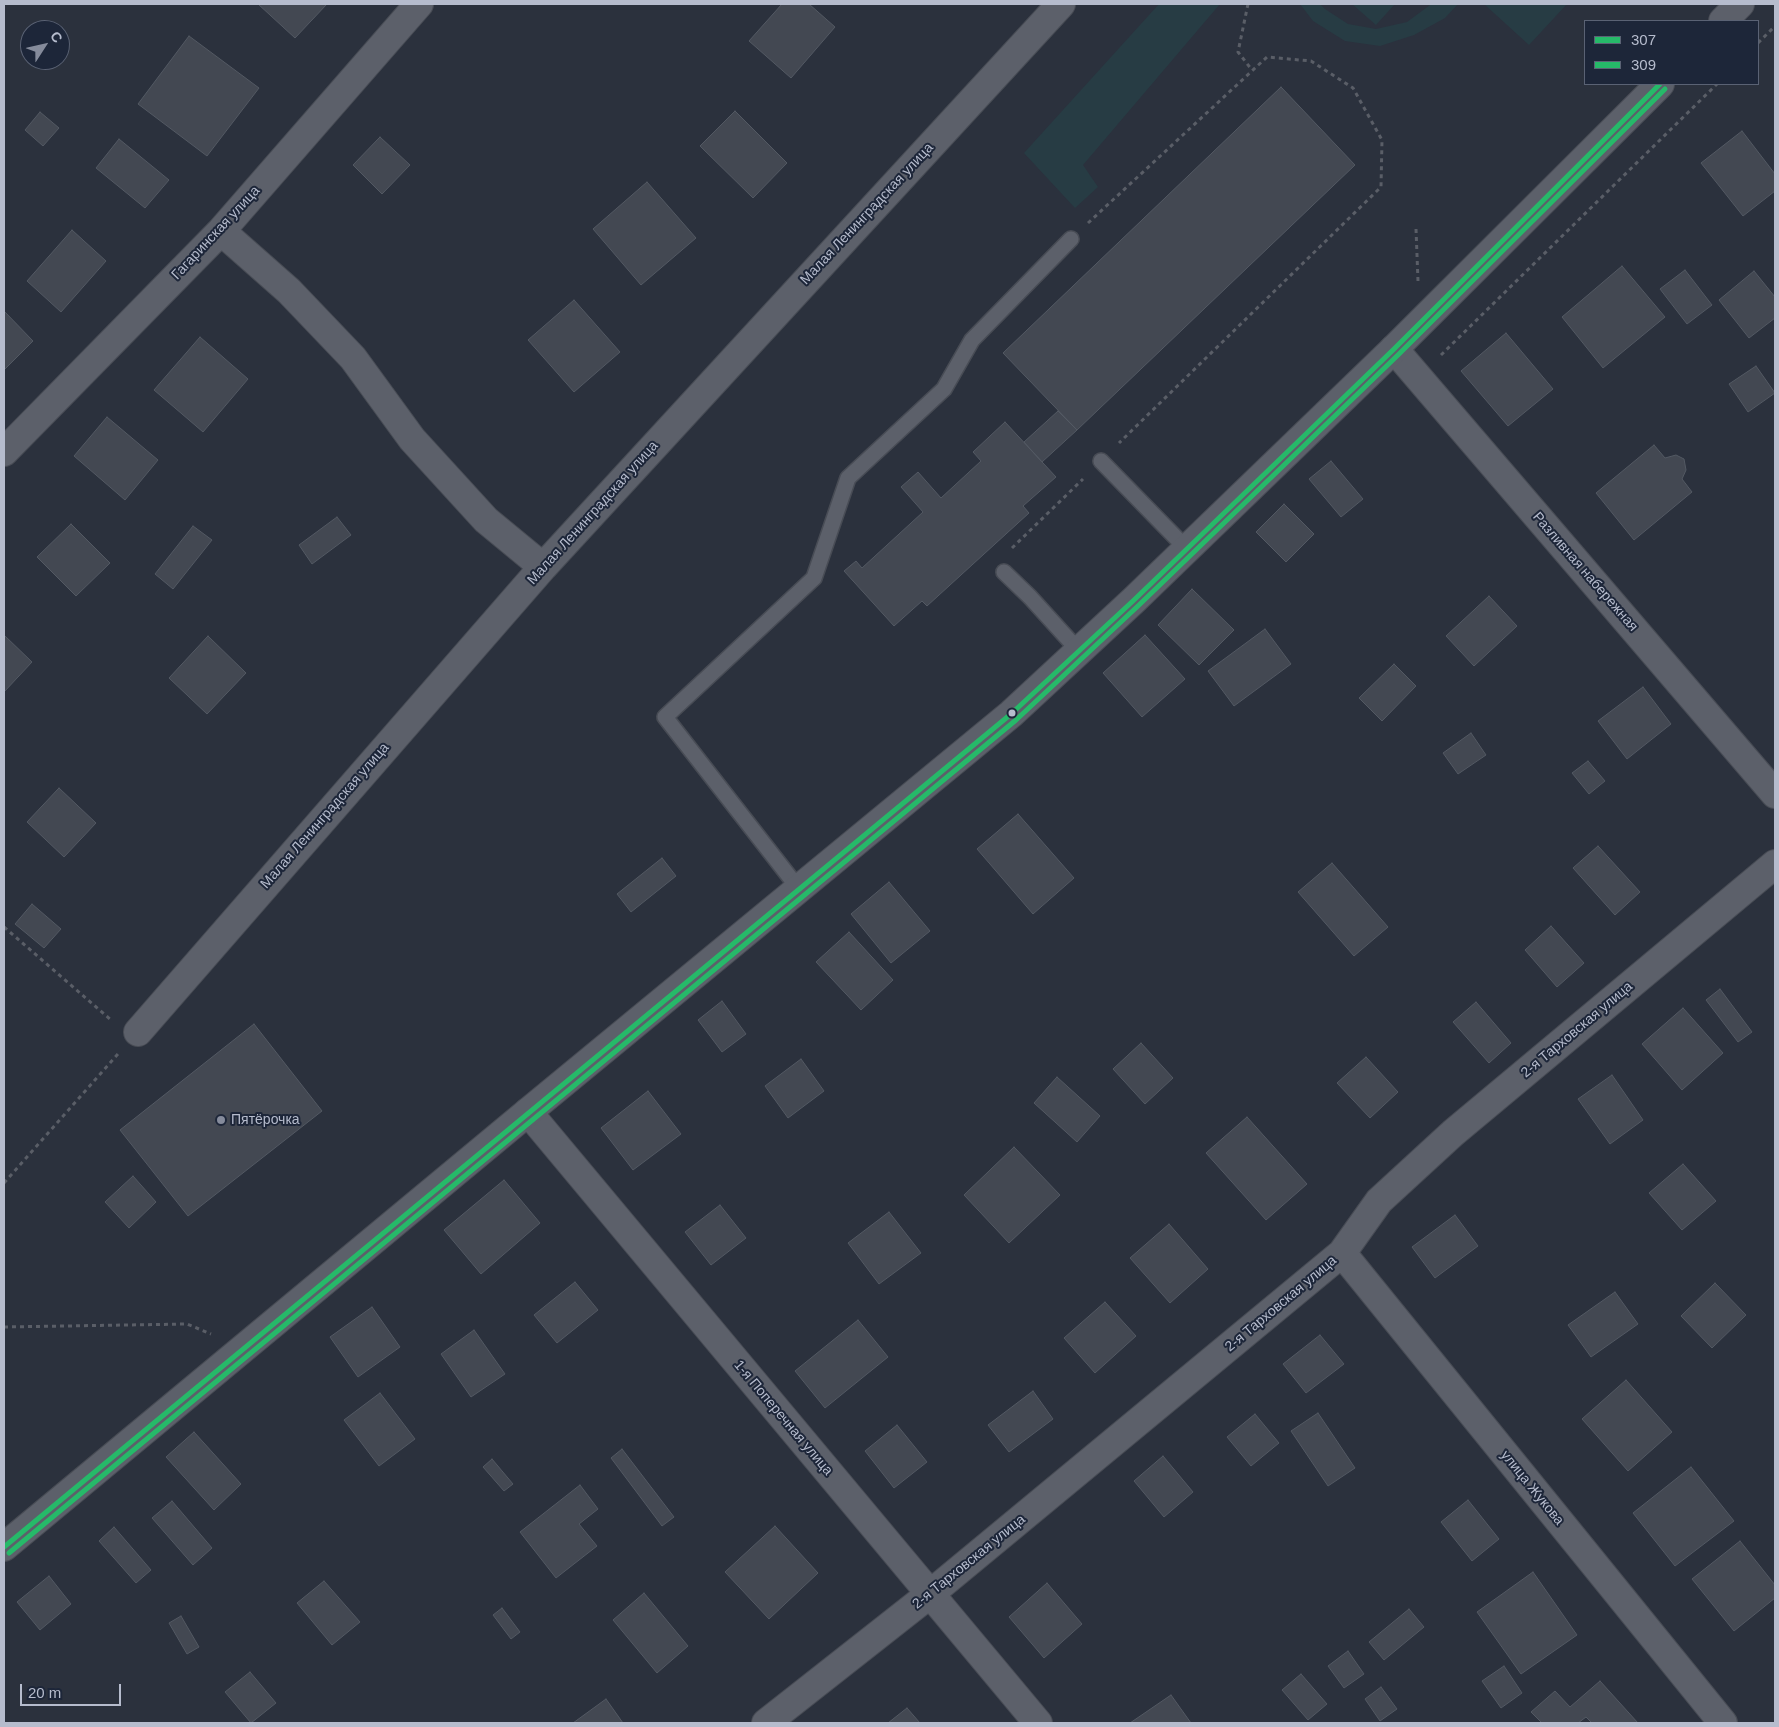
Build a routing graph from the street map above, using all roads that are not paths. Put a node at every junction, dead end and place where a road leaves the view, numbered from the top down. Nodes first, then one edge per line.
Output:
1 (419, 4) edge
2 (1061, 4) edge
3 (1740, 4) edge
4 (1724, 20) edge
5 (1659, 85) edge
6 (220, 231) junction
7 (1071, 239) road end
8 (1394, 349) junction
9 (4, 452) edge
10 (1101, 461) road end
11 (1187, 549) junction
12 (543, 567) junction
13 (1004, 572) dead end
14 (1079, 651) junction
15 (1775, 794) edge
16 (1775, 864) edge
17 (799, 889) junction
18 (135, 1035) road end
19 (528, 1112) junction
20 (1342, 1253) junction
21 (4, 1546) edge
22 (930, 1594) junction
23 (766, 1723) edge
24 (1038, 1723) edge
25 (1723, 1723) edge

1 - 6 street, Гагаринская улица
2 - 12 street, Малая Ленинградская улица
3 - 4 street
5 - 8 street
6 - 9 street, Гагаринская улица
6 - 12 street
7 - 17 lane
8 - 11 street
8 - 15 street, Разливная набережная
10 - 11 lane
11 - 14 street
12 - 18 street, Малая Ленинградская улица
13 - 14 lane
14 - 17 street
16 - 20 street, 2-я Тарховская улица
17 - 19 street
19 - 21 street
19 - 22 street, 1-я Поперечная улица
20 - 22 street, 2-я Тарховская улица
20 - 25 street, улица Жукова
22 - 23 street, 2-я Тарховская улица
22 - 24 street, 1-я Поперечная улица

